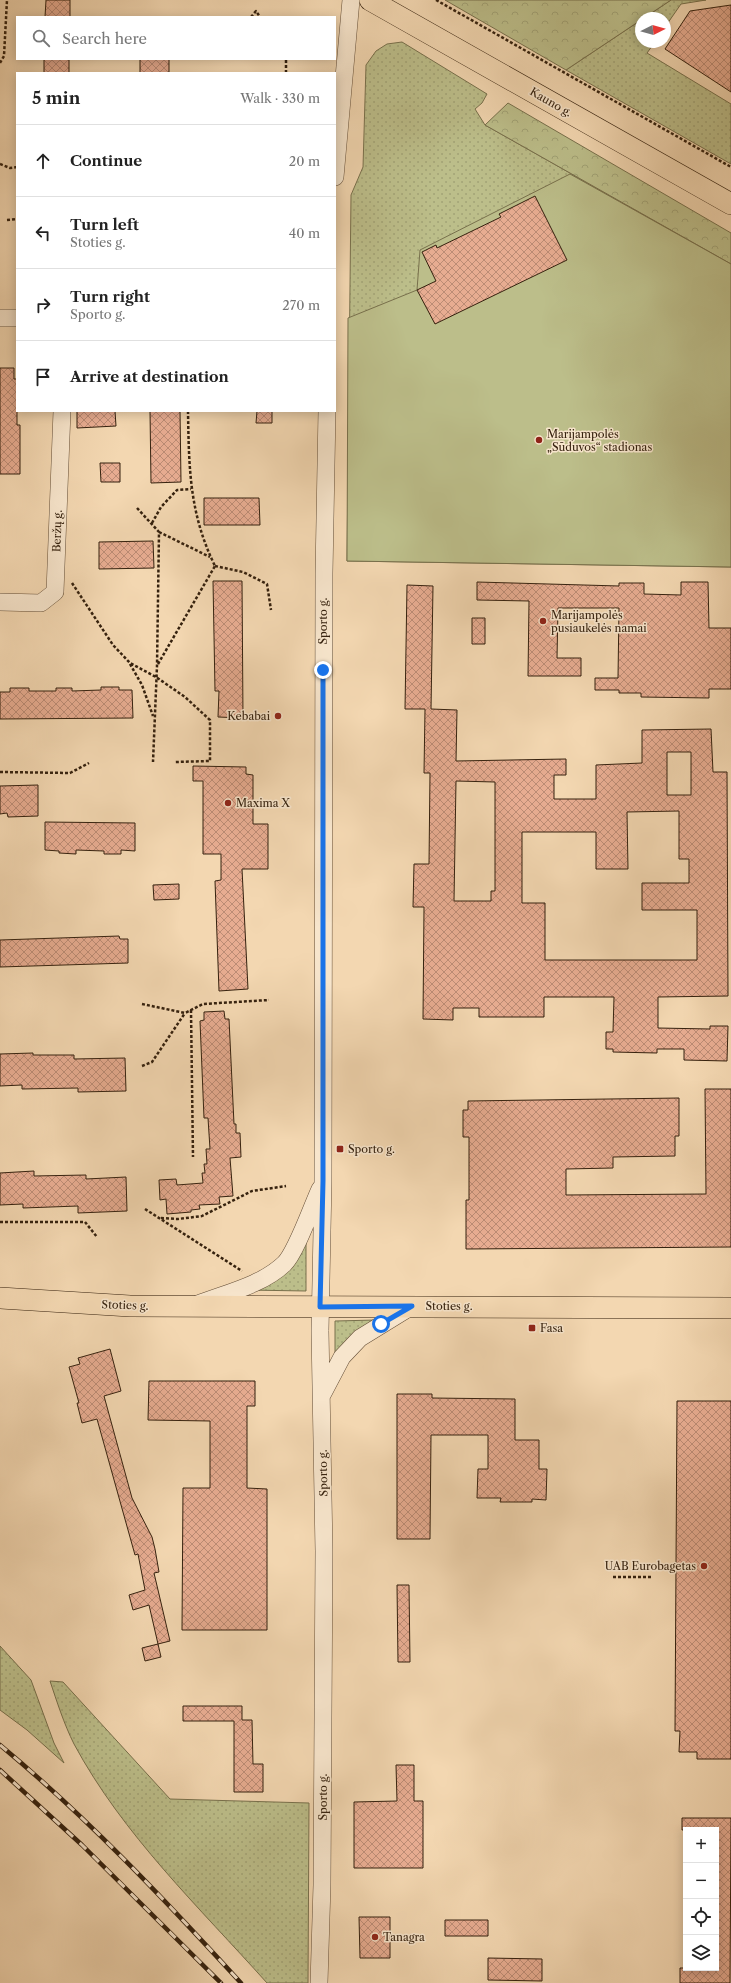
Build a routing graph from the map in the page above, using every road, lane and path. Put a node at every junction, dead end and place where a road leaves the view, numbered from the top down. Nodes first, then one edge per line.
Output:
1 (7, 0) edge
2 (351, 0) edge
3 (370, 0) edge
4 (436, 0) edge
5 (252, 16) edge
6 (259, 16) edge
7 (286, 60) edge
8 (0, 63) edge
9 (286, 72) edge
10 (0, 164) edge
11 (336, 166) edge
12 (731, 167) edge
13 (16, 168) edge
14 (731, 204) edge
15 (16, 219) edge
16 (7, 220) dead end
17 (0, 318) edge
18 (16, 318) edge
19 (62, 412) edge
20 (188, 412) edge
21 (327, 412) edge
22 (191, 489) junction
23 (137, 508) dead end
24 (152, 523) junction
25 (159, 532) junction
26 (57, 556) junction
27 (211, 557) junction
28 (215, 566) junction
29 (0, 602) edge
30 (271, 610) dead end
31 (130, 663) junction
32 (157, 666) junction
33 (156, 677) junction
34 (154, 718) junction
35 (153, 762) dead end
36 (175, 762) dead end
37 (89, 763) dead end
38 (0, 772) edge
39 (269, 1000) dead end
40 (142, 1004) dead end
41 (191, 1010) junction
42 (185, 1013) junction
43 (142, 1066) dead end
44 (193, 1157) dead end
45 (323, 1181) junction
46 (286, 1186) dead end
47 (145, 1209) dead end
48 (160, 1218) junction
49 (0, 1222) edge
50 (97, 1237) dead end
51 (258, 1281) junction
52 (0, 1298) edge
53 (193, 1306) junction
54 (412, 1306) junction
55 (320, 1307) junction
56 (731, 1308) edge
57 (321, 1397) junction
58 (613, 1577) dead end
59 (651, 1577) dead end
60 (319, 1983) edge

1 - 8 path
2 - 11 street
3 - 14 main road, Kauno g.
4 - 12 path
5 - 6 path
7 - 9 path
10 - 13 path
15 - 16 path
17 - 18 street
19 - 26 street, Beržų g.
20 - 22 path
21 - 45 street, Sporto g.
22 - 24 path
22 - 27 path
23 - 24 path
24 - 25 path
25 - 27 path
25 - 32 path
26 - 29 street, Beržų g.
26 - 31 path
27 - 28 path
28 - 30 path
28 - 32 path
31 - 33 path
31 - 34 path
32 - 33 path
33 - 34 path
33 - 36 path
34 - 35 path
37 - 38 path
39 - 41 path
40 - 42 path
41 - 42 path
41 - 44 path
42 - 43 path
45 - 51 street
45 - 55 street, Sporto g.
46 - 48 path
47 - 48 path
48 - 51 path
49 - 50 path
51 - 53 street
52 - 53 main road, Stoties g.
53 - 55 main road, Stoties g.
54 - 55 main road, Stoties g.
54 - 56 main road, Stoties g.
54 - 57 street
55 - 57 street, Sporto g.
57 - 60 street, Sporto g.
58 - 59 path

